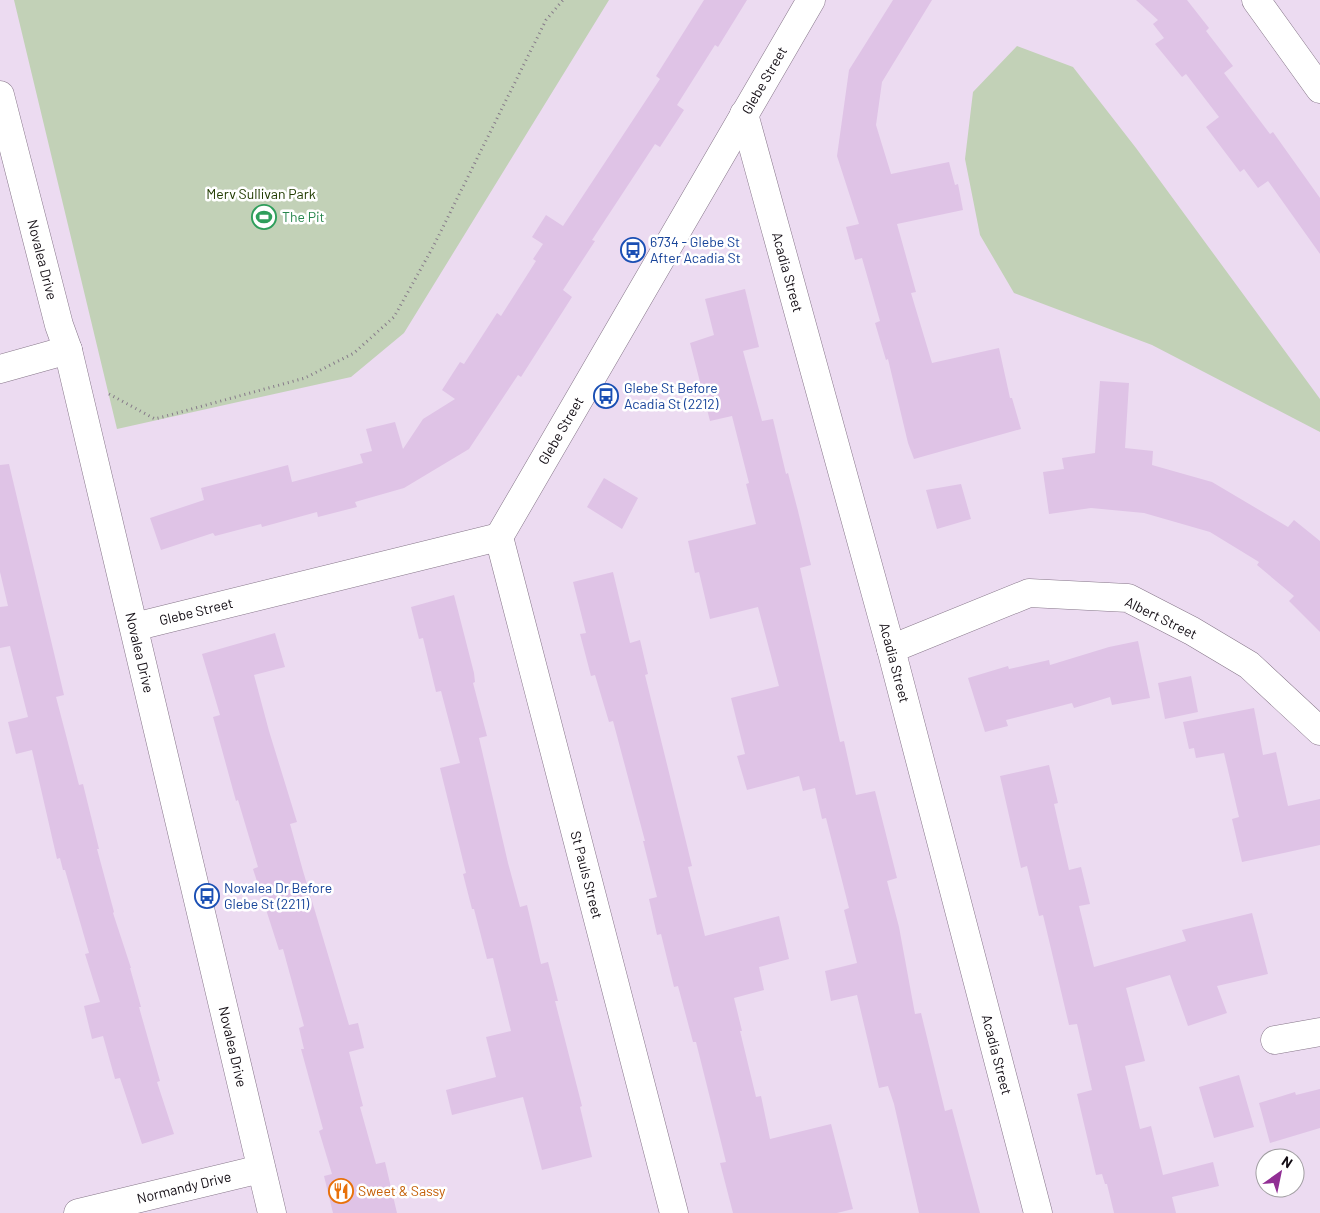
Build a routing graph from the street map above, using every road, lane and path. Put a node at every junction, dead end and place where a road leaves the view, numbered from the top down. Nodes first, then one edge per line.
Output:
1 (563, 0) edge
2 (811, 0) edge
3 (1265, 5) edge
4 (1320, 90) edge
5 (0, 95) edge
6 (744, 114) junction
7 (68, 350) junction
8 (0, 369) edge
9 (104, 393) dead end
10 (499, 537) junction
11 (134, 627) junction
12 (891, 649) junction
13 (1320, 731) edge
14 (1320, 1032) edge
15 (1274, 1040) dead end
16 (261, 1169) junction
17 (78, 1213) edge
18 (272, 1213) edge
19 (674, 1213) edge
20 (1038, 1213) edge

1 - 9 path
2 - 6 street, Glebe Street
3 - 4 street
5 - 7 street, Novalea Drive
6 - 10 street, Glebe Street
6 - 12 street, Acadia Street
7 - 8 street
7 - 11 street, Novalea Drive
10 - 11 street, Glebe Street
10 - 19 street, St Pauls Street
11 - 16 street, Novalea Drive
12 - 13 street, Albert Street
12 - 20 street, Acadia Street
14 - 15 street
16 - 17 street, Normandy Drive
16 - 18 street, Novalea Drive

